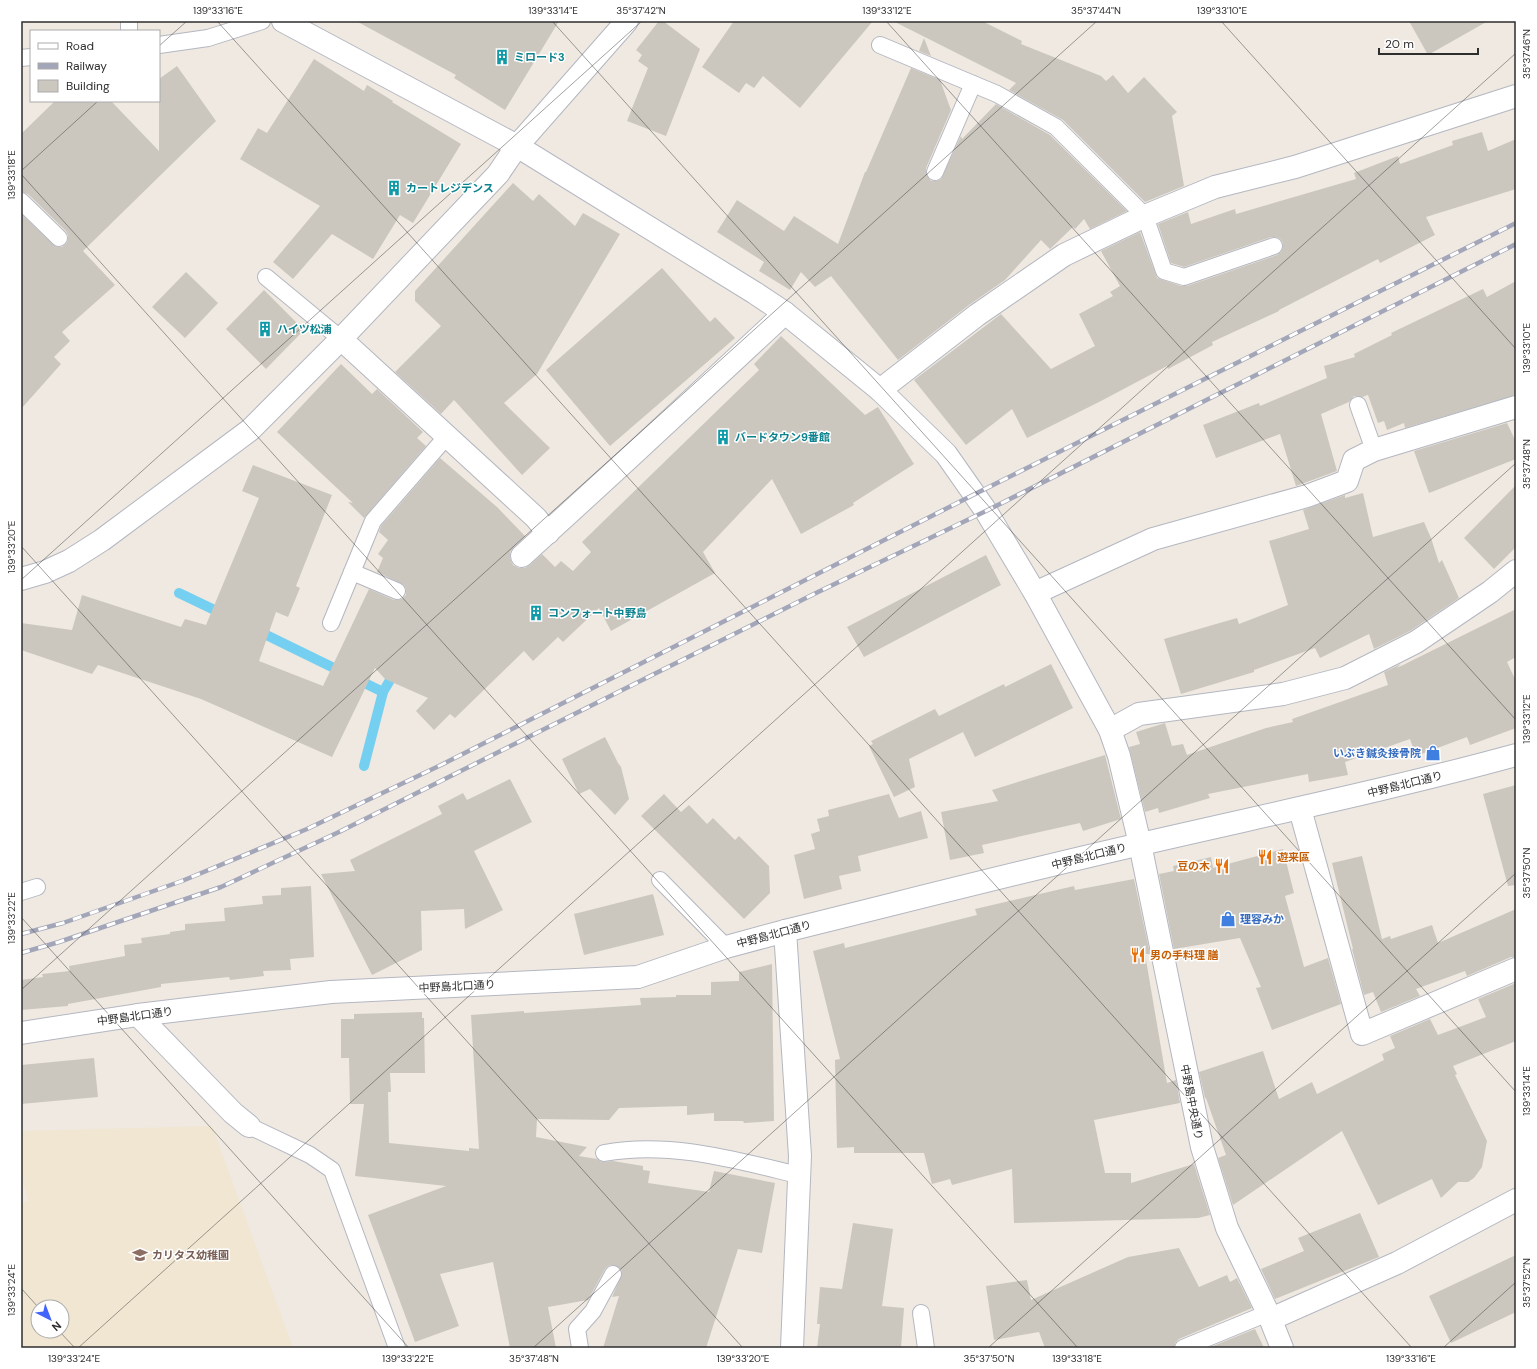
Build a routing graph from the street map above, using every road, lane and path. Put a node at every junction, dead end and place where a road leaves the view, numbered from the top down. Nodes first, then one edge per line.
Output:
1 (262, 21) edge
2 (283, 21) edge
3 (627, 21) edge
4 (160, 45) edge
5 (880, 45) dead end
6 (973, 84) junction
7 (1516, 96) edge
8 (517, 146) junction
9 (935, 172) dead end
10 (21, 201) edge
11 (1145, 216) junction
12 (59, 238) dead end
13 (1274, 246) dead end
14 (266, 277) dead end
15 (785, 313) junction
16 (341, 339) junction
17 (880, 390) junction
18 (1358, 406) dead end
19 (1516, 407) edge
20 (447, 436) junction
21 (1374, 450) junction
22 (548, 533) junction
23 (522, 556) dead end
24 (1516, 571) edge
25 (352, 572) junction
26 (21, 579) edge
27 (396, 591) dead end
28 (1035, 593) junction
29 (331, 623) dead end
30 (1110, 730) junction
31 (1516, 755) edge
32 (1300, 809) junction
33 (1140, 844) junction
34 (660, 880) dead end
35 (36, 887) dead end
36 (21, 892) edge
37 (785, 931) junction
38 (726, 947) junction
39 (1516, 969) edge
40 (138, 1015) junction
41 (21, 1034) edge
42 (249, 1126) joint
43 (604, 1153) dead end
44 (798, 1175) junction
45 (1516, 1200) edge
46 (613, 1274) dead end
47 (921, 1313) dead end
48 (1269, 1316) junction
49 (397, 1348) edge
50 (580, 1348) edge
51 (792, 1348) edge
52 (926, 1348) edge
53 (1183, 1348) edge
54 (1282, 1348) edge

1 - 4 lane
2 - 8 street, 中野島中央通り
3 - 8 street
5 - 6 lane
6 - 9 lane
6 - 11 lane
7 - 11 street
8 - 15 street, 中野島中央通り
8 - 16 street
10 - 12 lane
11 - 13 lane
11 - 17 street
14 - 16 lane
15 - 17 street, 中野島中央通り
15 - 22 street
16 - 20 street
16 - 26 street
17 - 28 street, 中野島中央通り
18 - 21 lane
19 - 21 street
20 - 22 street
20 - 25 lane
21 - 28 street
22 - 23 street
24 - 30 street
25 - 27 lane
25 - 29 lane
28 - 30 street, 中野島中央通り
30 - 33 street, 中野島中央通り
31 - 32 street, 中野島北口通り
32 - 33 street, 中野島北口通り
32 - 39 street
33 - 37 street, 中野島北口通り
33 - 48 street, 中野島中央通り
34 - 38 lane
35 - 36 lane
37 - 38 street, 中野島北口通り
37 - 44 street
38 - 40 street, 中野島北口通り
40 - 41 street, 中野島北口通り
40 - 42 street
42 - 49 lane
43 - 44 lane
44 - 51 street
45 - 48 street
46 - 50 lane
47 - 52 lane
48 - 53 lane
48 - 54 street, 中野島中央通り

